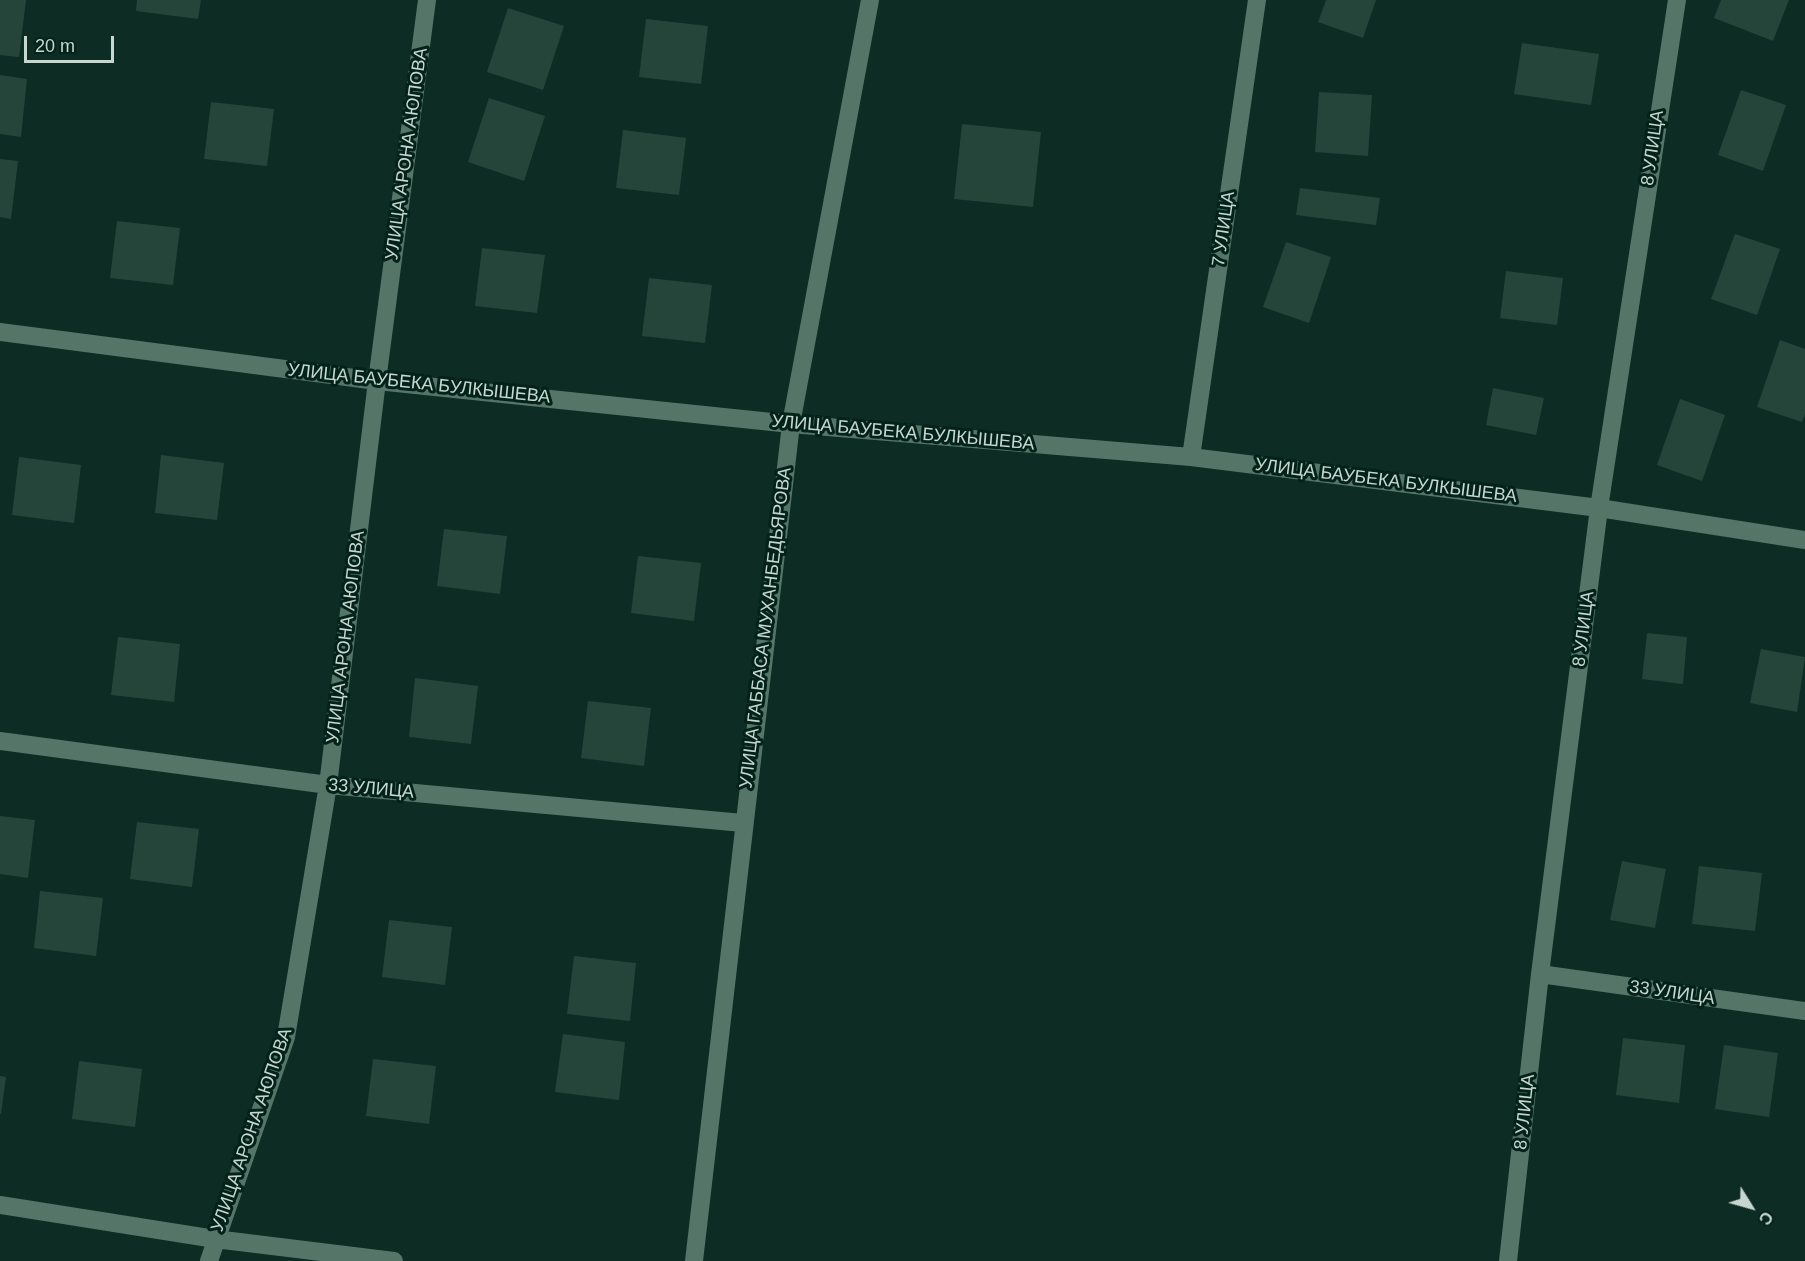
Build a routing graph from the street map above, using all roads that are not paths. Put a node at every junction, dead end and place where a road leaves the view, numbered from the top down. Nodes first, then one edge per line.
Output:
1 (427, 0) edge
2 (870, 0) edge
3 (1257, 0) edge
4 (1677, 0) edge
5 (0, 332) edge
6 (377, 381) junction
7 (791, 424) junction
8 (1191, 457) junction
9 (1599, 508) junction
10 (1805, 540) edge
11 (0, 741) edge
12 (328, 785) junction
13 (743, 823) junction
14 (1540, 974) junction
15 (1805, 1011) edge
16 (0, 1205) edge
17 (215, 1239) junction
18 (209, 1261) edge
19 (394, 1261) edge
20 (694, 1261) edge
21 (1508, 1261) edge

1 - 6 street, УЛИЦА АРОНА АЮПОВА
2 - 7 street, УЛИЦА ГАББАСА МУХАНБЕДЬЯРОВА
3 - 8 street, 7 УЛИЦА
4 - 9 street, 8 УЛИЦА
5 - 6 street, УЛИЦА БАУБЕКА БУЛКЫШЕВА
6 - 7 street, УЛИЦА БАУБЕКА БУЛКЫШЕВА
6 - 12 street, УЛИЦА АРОНА АЮПОВА
7 - 8 street, УЛИЦА БАУБЕКА БУЛКЫШЕВА
7 - 13 street, УЛИЦА ГАББАСА МУХАНБЕДЬЯРОВА
8 - 9 street, УЛИЦА БАУБЕКА БУЛКЫШЕВА
9 - 10 street, УЛИЦА БАУБЕКА БУЛКЫШЕВА
9 - 14 street, 8 УЛИЦА
11 - 12 street, 33 УЛИЦА
12 - 13 street, 33 УЛИЦА
12 - 17 street, УЛИЦА АРОНА АЮПОВА
13 - 20 street, УЛИЦА ГАББАСА МУХАНБЕДЬЯРОВА
14 - 15 street, 33 УЛИЦА
14 - 21 street, 8 УЛИЦА
16 - 17 street
17 - 18 street, УЛИЦА АРОНА АЮПОВА
17 - 19 street

